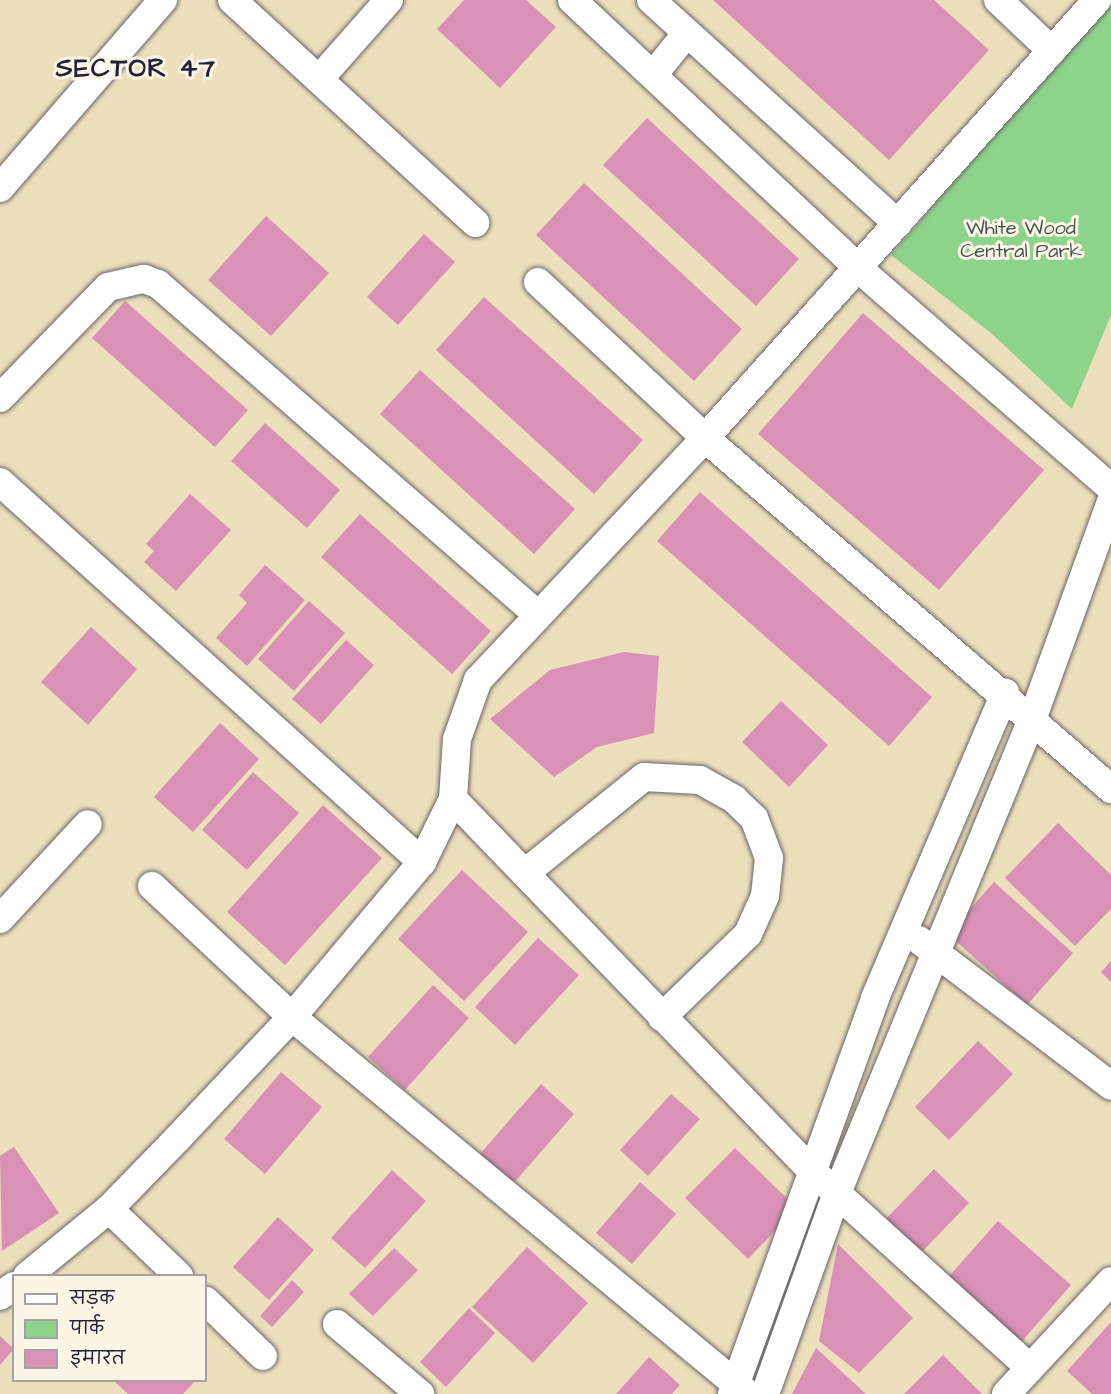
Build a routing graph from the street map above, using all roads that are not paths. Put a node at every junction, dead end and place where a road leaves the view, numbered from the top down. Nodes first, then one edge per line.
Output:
1 (164, 0) edge
2 (232, 0) edge
3 (389, 0) edge
4 (572, 0) edge
5 (651, 0) edge
6 (998, 0) edge
7 (1097, 0) edge
8 (687, 33) junction
9 (1052, 51) junction
10 (653, 75) junction
11 (321, 77) junction
12 (0, 188) edge
13 (474, 223) dead end
14 (898, 224) junction
15 (858, 268) junction
16 (538, 282) dead end
17 (0, 398) edge
18 (705, 438) junction
19 (0, 482) edge
20 (1111, 488) edge
21 (1111, 502) edge
22 (538, 615) junction
23 (1005, 693) junction
24 (1033, 717) junction
25 (1111, 789) edge
26 (453, 799) junction
27 (88, 824) dead end
28 (422, 862) junction
29 (525, 873) junction
30 (152, 886) dead end
31 (0, 919) edge
32 (903, 928) junction
33 (934, 951) junction
34 (292, 1017) junction
35 (662, 1017) junction
36 (1111, 1086) edge
37 (811, 1170) junction
38 (837, 1193) junction
39 (109, 1209) junction
40 (28, 1274) edge
41 (178, 1274) edge
42 (1111, 1281) edge
43 (207, 1302) edge
44 (337, 1324) dead end
45 (263, 1356) dead end
46 (1030, 1368) junction
47 (739, 1391) edge
48 (420, 1394) edge
49 (765, 1394) edge
50 (1006, 1394) edge

1 - 12 street
2 - 11 street
3 - 11 street
4 - 10 street
5 - 8 street
6 - 9 street
7 - 9 street
8 - 10 street
8 - 14 street
9 - 14 street
10 - 15 street
11 - 13 street
14 - 15 street
15 - 18 street
15 - 20 street
16 - 18 street
17 - 22 street
18 - 22 street
18 - 23 street
19 - 28 street
21 - 24 street
22 - 26 street
23 - 24 street
23 - 32 street
24 - 25 street
24 - 33 street
26 - 28 street
26 - 29 street
27 - 31 street
28 - 34 street
29 - 35 street
29 - 35 street
30 - 34 street
32 - 33 street
32 - 37 street
33 - 36 street
33 - 38 street
34 - 39 street
34 - 47 street
35 - 37 street
37 - 38 street
37 - 47 street
38 - 46 street
38 - 49 street
39 - 40 street
39 - 41 street
42 - 46 street
43 - 45 street
44 - 48 street
46 - 50 street

